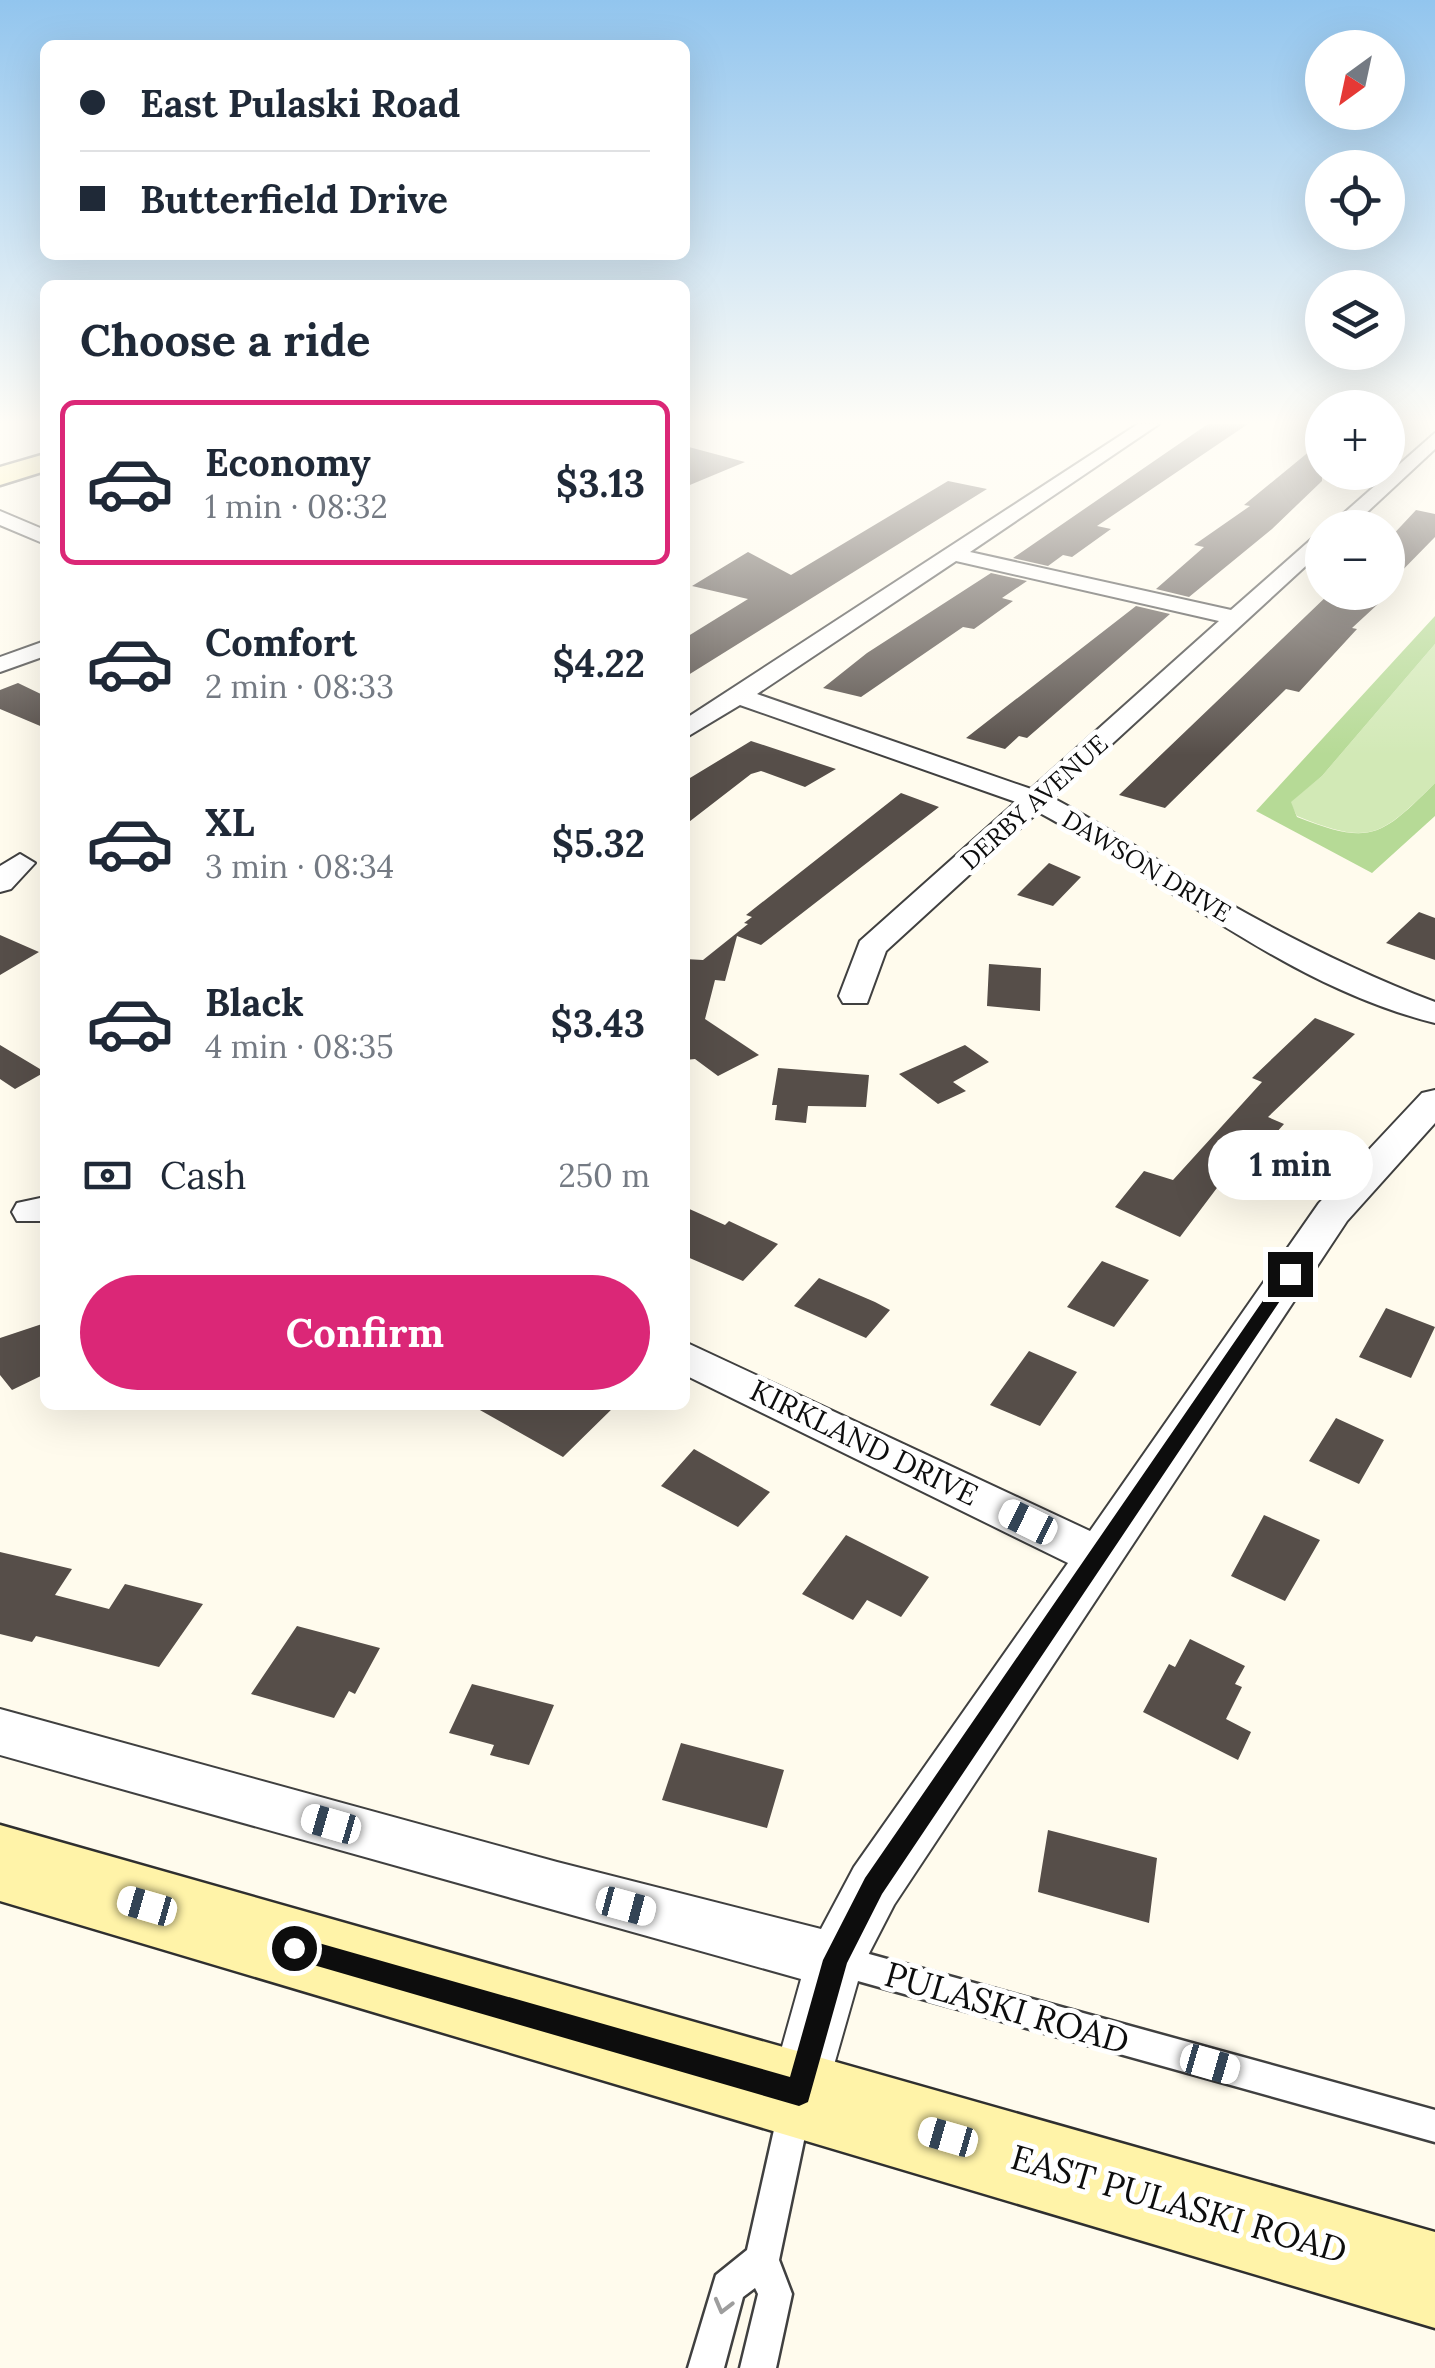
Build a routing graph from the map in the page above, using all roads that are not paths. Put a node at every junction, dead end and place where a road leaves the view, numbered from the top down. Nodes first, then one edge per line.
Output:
1 (982, 535) edge
2 (952, 554) junction
3 (1305, 555) edge
4 (1236, 618) junction
5 (40, 653) edge
6 (0, 665) edge
7 (738, 696) junction
8 (690, 727) edge
9 (1036, 800) junction
10 (854, 996) dead end
11 (1435, 1013) edge
12 (1435, 1101) edge
13 (690, 1359) edge
14 (1096, 1556) junction
15 (0, 1732) edge
16 (0, 1863) edge
17 (835, 1960) junction
18 (799, 2093) junction
19 (1435, 2126) edge
20 (762, 2260) junction
21 (1435, 2280) edge
22 (706, 2368) edge
23 (758, 2368) edge

1 - 2 street
2 - 4 street
2 - 7 street
3 - 4 street, DERBY AVENUE
4 - 9 street, DERBY AVENUE
5 - 6 street
7 - 8 street
7 - 9 street, DAWSON DRIVE
9 - 10 street, DERBY AVENUE
9 - 11 street, DAWSON DRIVE
12 - 14 street
13 - 14 street, KIRKLAND DRIVE
14 - 17 street
15 - 17 street, PULASKI ROAD
16 - 18 main road, EAST PULASKI ROAD
17 - 18 street
17 - 19 lane, PULASKI ROAD
18 - 20 lane
18 - 21 main road, EAST PULASKI ROAD
20 -> 22 lane
20 - 23 lane

